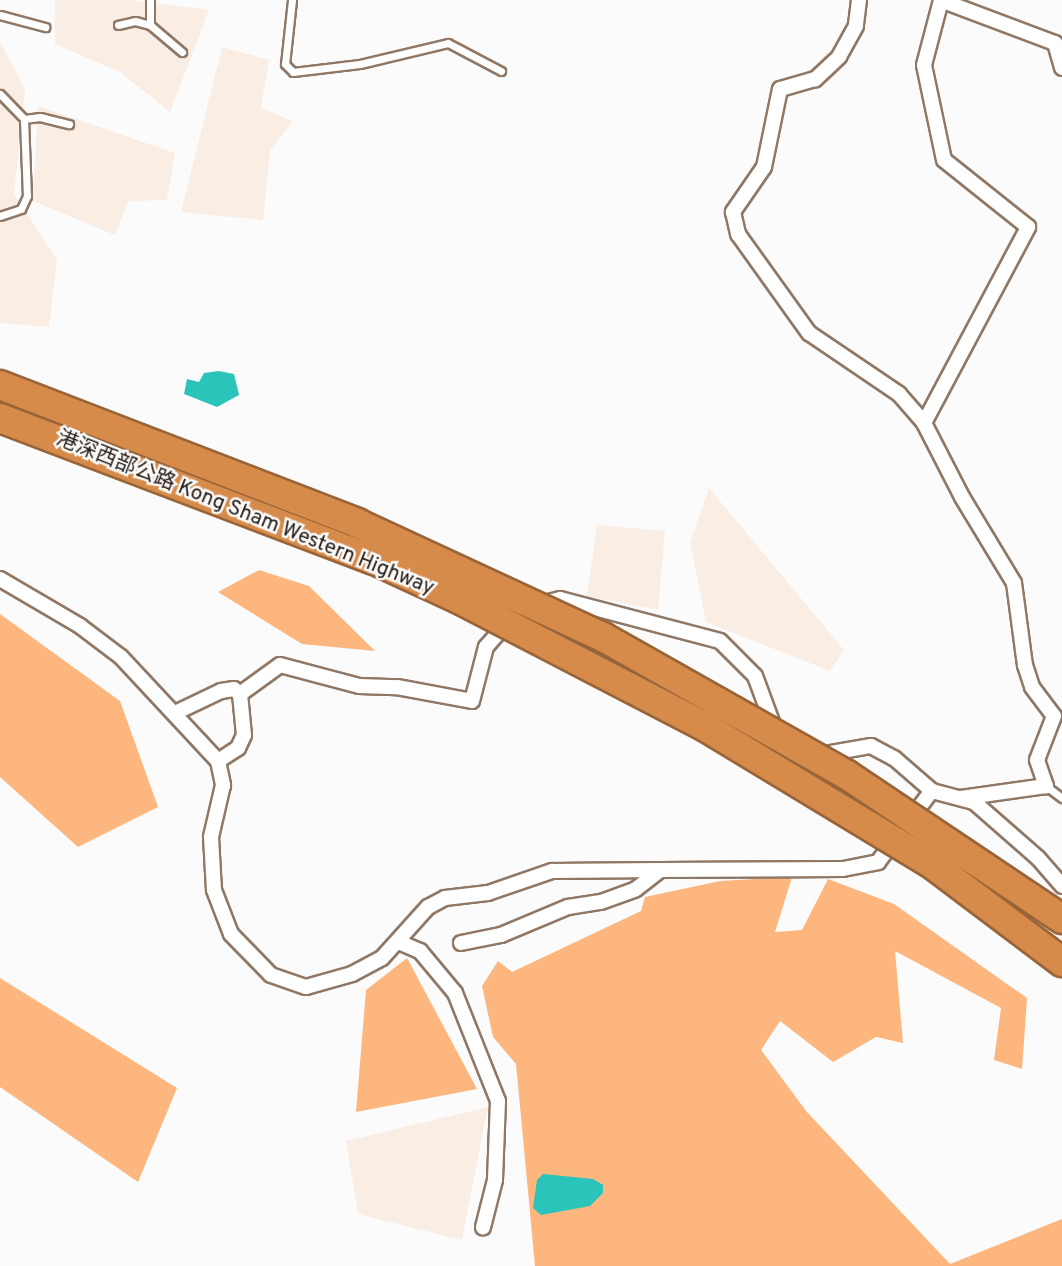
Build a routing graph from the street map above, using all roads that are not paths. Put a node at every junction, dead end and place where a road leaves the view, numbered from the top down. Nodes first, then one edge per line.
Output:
1 (150, 0) edge
2 (292, 0) edge
3 (859, 0) edge
4 (942, 1) edge
5 (0, 15) edge
6 (118, 25) dead end
7 (149, 25) junction
8 (46, 27) dead end
9 (182, 52) dead end
10 (1062, 68) edge
11 (501, 72) dead end
12 (0, 94) edge
13 (24, 119) junction
14 (69, 124) dead end
15 (0, 216) edge
16 (0, 386) edge
17 (0, 418) edge
18 (924, 423) junction
19 (0, 579) edge
20 (240, 694) junction
21 (175, 713) junction
22 (218, 761) junction
23 (1045, 786) junction
24 (932, 791) junction
25 (1062, 798) edge
26 (960, 799) junction
27 (660, 870) junction
28 (1062, 886) edge
29 (1062, 919) edge
30 (401, 943) junction
31 (461, 943) dead end
32 (1062, 962) edge
33 (483, 1227) dead end

1 - 7 lane
2 - 11 lane
3 - 18 street
4 - 10 street
4 - 18 street
5 - 8 lane
6 - 7 lane
7 - 9 lane
12 - 13 lane
13 - 14 lane
13 - 15 lane
16 - 29 highway, 港深西部公路 Kong Sham Western Highway, bridge
17 - 32 highway, 港深西部公路 Kong Sham Western Highway, bridge
18 - 23 street
19 - 21 street
20 - 21 street
20 - 22 street
20 - 24 street
21 - 22 street
22 - 30 street
23 - 25 lane
23 - 26 street
24 - 26 street
24 - 27 street
26 - 28 street
27 - 30 street
27 - 31 street
30 - 33 street

